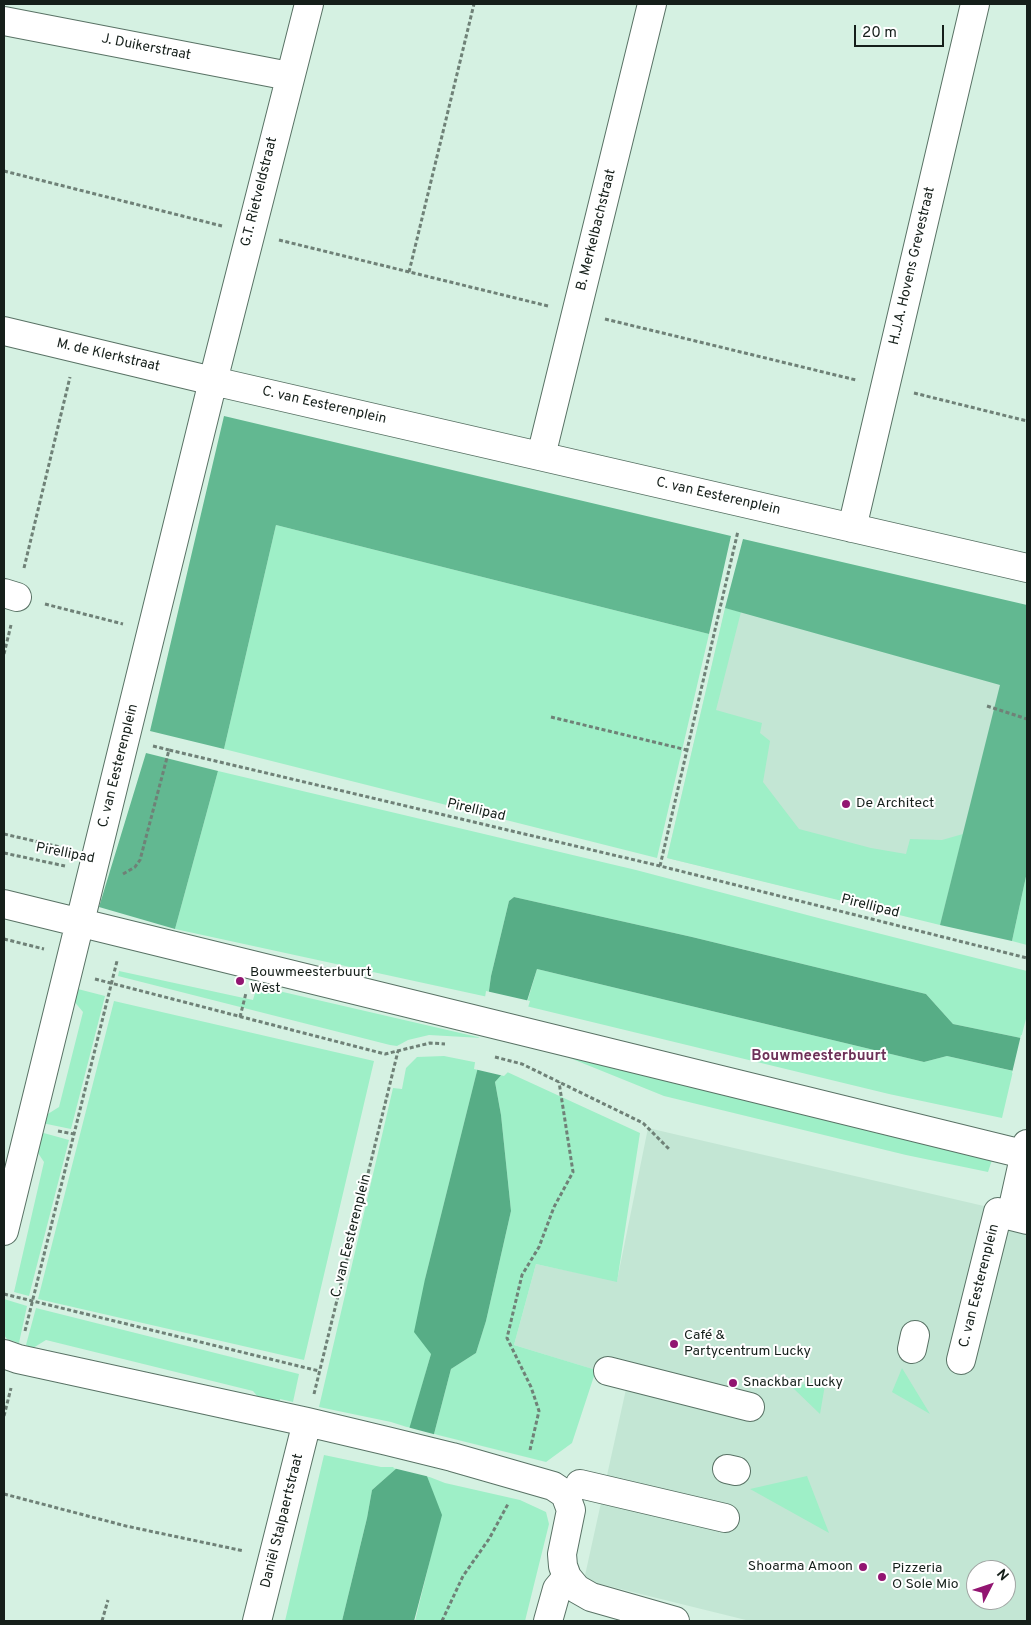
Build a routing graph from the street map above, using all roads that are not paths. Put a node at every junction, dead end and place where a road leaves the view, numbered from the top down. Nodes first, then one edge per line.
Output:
1 (308, 4) edge
2 (652, 4) edge
3 (975, 4) edge
4 (4, 21) edge
5 (289, 76) junction
6 (4, 332) edge
7 (213, 381) junction
8 (541, 456) junction
9 (852, 528) junction
10 (1027, 568) edge
11 (4, 904) edge
12 (80, 923) junction
13 (1027, 1151) edge
14 (1012, 1216) edge
15 (4, 1231) edge
16 (11, 1356) edge
17 (961, 1360) dead end
18 (608, 1371) dead end
19 (750, 1407) dead end
20 (307, 1422) junction
21 (572, 1489) junction
22 (725, 1518) dead end
23 (568, 1578) junction
24 (257, 1621) edge
25 (548, 1621) edge
26 (676, 1621) edge

1 - 5 street, G.T. Rietveldstraat
2 - 8 street, B. Merkelbachstraat
3 - 9 street, H.J.A. Hovens Grevestraat
4 - 5 street, J. Duikerstraat
5 - 7 street, G.T. Rietveldstraat
6 - 7 street, M. de Klerkstraat
7 - 8 street, C. van Eesterenplein
7 - 12 street, C. van Eesterenplein
8 - 9 street, C. van Eesterenplein
9 - 10 street, C. van Eesterenplein
11 - 12 street
12 - 13 street
12 - 15 street, C. van Eesterenplein
13 - 14 street, C. van Eesterenplein
14 - 17 street, C. van Eesterenplein
16 - 20 street
18 - 19 street
20 - 21 street
20 - 24 street, Daniël Stalpaertstraat
21 - 22 street
21 - 23 street
23 - 25 street
23 - 26 street

